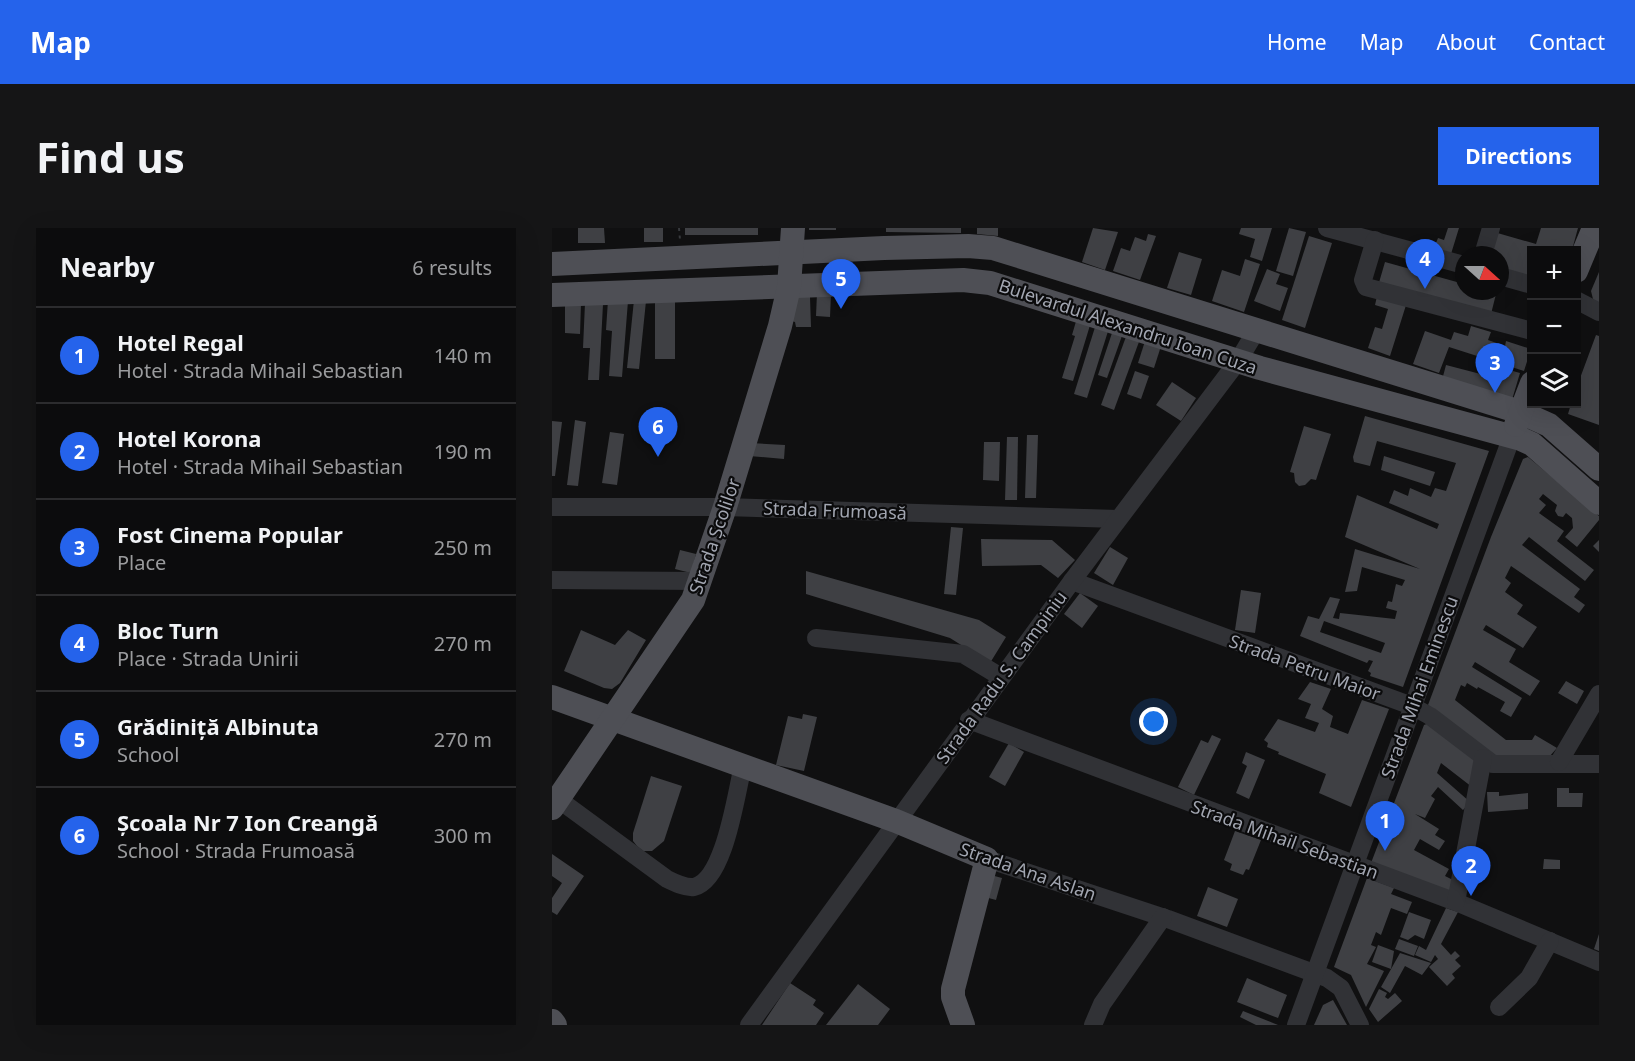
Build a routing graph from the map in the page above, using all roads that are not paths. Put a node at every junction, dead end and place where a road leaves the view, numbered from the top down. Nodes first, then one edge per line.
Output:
1 (1327, 228) edge
2 (1491, 228) edge
3 (1594, 228) edge
4 (792, 240) edge
5 (1374, 240) junction
6 (1486, 246) edge
7 (1581, 259) edge
8 (1455, 262) edge
9 (552, 264) edge
10 (1509, 279) edge
11 (1527, 284) edge
12 (789, 287) junction
13 (552, 295) edge
14 (1581, 303) edge
15 (1599, 312) edge
16 (1527, 330) edge
17 (1257, 331) junction
18 (1238, 362) junction
19 (1527, 396) edge
20 (1521, 412) junction
21 (1512, 436) junction
22 (1599, 469) edge
23 (1599, 503) edge
24 (552, 507) edge
25 (725, 507) junction
26 (1118, 519) junction
27 (552, 580) edge
28 (700, 581) junction
29 (1072, 581) junction
30 (816, 638) dead end
31 (1002, 677) junction
32 (1599, 694) edge
33 (552, 697) edge
34 (1412, 706) junction
35 (614, 718) junction
36 (969, 720) junction
37 (1484, 758) junction
38 (1558, 762) junction
39 (1599, 764) edge
40 (743, 766) junction
41 (555, 803) edge
42 (896, 821) junction
43 (987, 859) junction
44 (1354, 864) junction
45 (1456, 902) junction
46 (1163, 918) junction
47 (1550, 941) junction
48 (1599, 962) edge
49 (1315, 973) junction
50 (1499, 1007) dead end
51 (552, 1021) edge
52 (555, 1025) edge
53 (749, 1025) edge
54 (963, 1025) edge
55 (1093, 1025) edge
56 (1296, 1025) edge
57 (1360, 1025) edge

1 - 5 street
2 - 6 street
3 - 7 main road
4 - 9 main road, Bulevardul Alexandru Ioan Cuza
4 - 12 main road, Strada Școlilor
4 - 17 main road, Bulevardul Alexandru Ioan Cuza
5 - 8 street
5 - 16 street
10 - 11 street
12 - 13 main road, Bulevardul Alexandru Ioan Cuza
12 - 18 main road, Bulevardul Alexandru Ioan Cuza
12 - 25 main road, Strada Școlilor
14 - 15 street
17 - 18 street, Strada Radu S. Campiniu
17 - 20 main road, Bulevardul Alexandru Ioan Cuza
18 - 21 main road, Bulevardul Alexandru Ioan Cuza
18 - 26 street, Strada Radu S. Campiniu
19 - 20 main road, Strada Mihai Eminescu
20 - 21 main road, Strada Mihai Eminescu
20 - 22 main road, Bulevardul Alexandru Ioan Cuza
21 - 23 main road, Bulevardul Alexandru Ioan Cuza
21 - 34 street, Strada Mihai Eminescu
24 - 25 street, Strada Frumoasă
25 - 26 street, Strada Frumoasă
25 - 28 main road, Strada Școlilor
26 - 29 street, Strada Radu S. Campiniu
27 - 28 street
28 - 35 main road, Strada Școlilor
29 - 31 street, Strada Radu S. Campiniu
29 - 34 street, Strada Petru Maior
30 - 31 street
31 - 36 street, Strada Radu S. Campiniu
32 - 38 street
33 - 35 main road, Strada Ana Aslan
34 - 37 street, Strada Petru Maior
34 - 44 street, Strada Mihai Eminescu
35 - 40 main road, Strada Ana Aslan
35 - 41 main road, Strada Școlilor
36 - 42 street, Strada Radu S. Campiniu
36 - 44 street, Strada Mihail Sebastian
37 - 38 street, Strada Petru Maior
37 - 45 street
38 - 39 street, Strada Petru Maior
40 - 41 street
40 - 42 main road, Strada Ana Aslan
42 - 43 main road, Strada Ana Aslan
42 - 53 street, Strada Radu S. Campiniu
43 - 46 street, Strada Ana Aslan
43 - 54 main road
44 - 45 street, Strada Mihail Sebastian
44 - 49 street, Strada Mihai Eminescu
45 - 47 street, Strada Mihail Sebastian
46 - 49 street, Strada Ana Aslan
46 - 55 street
47 - 48 street, Strada Mihail Sebastian
47 - 50 street
49 - 56 street, Strada Mihai Eminescu
49 - 57 street, Strada Ana Aslan
51 - 52 main road

